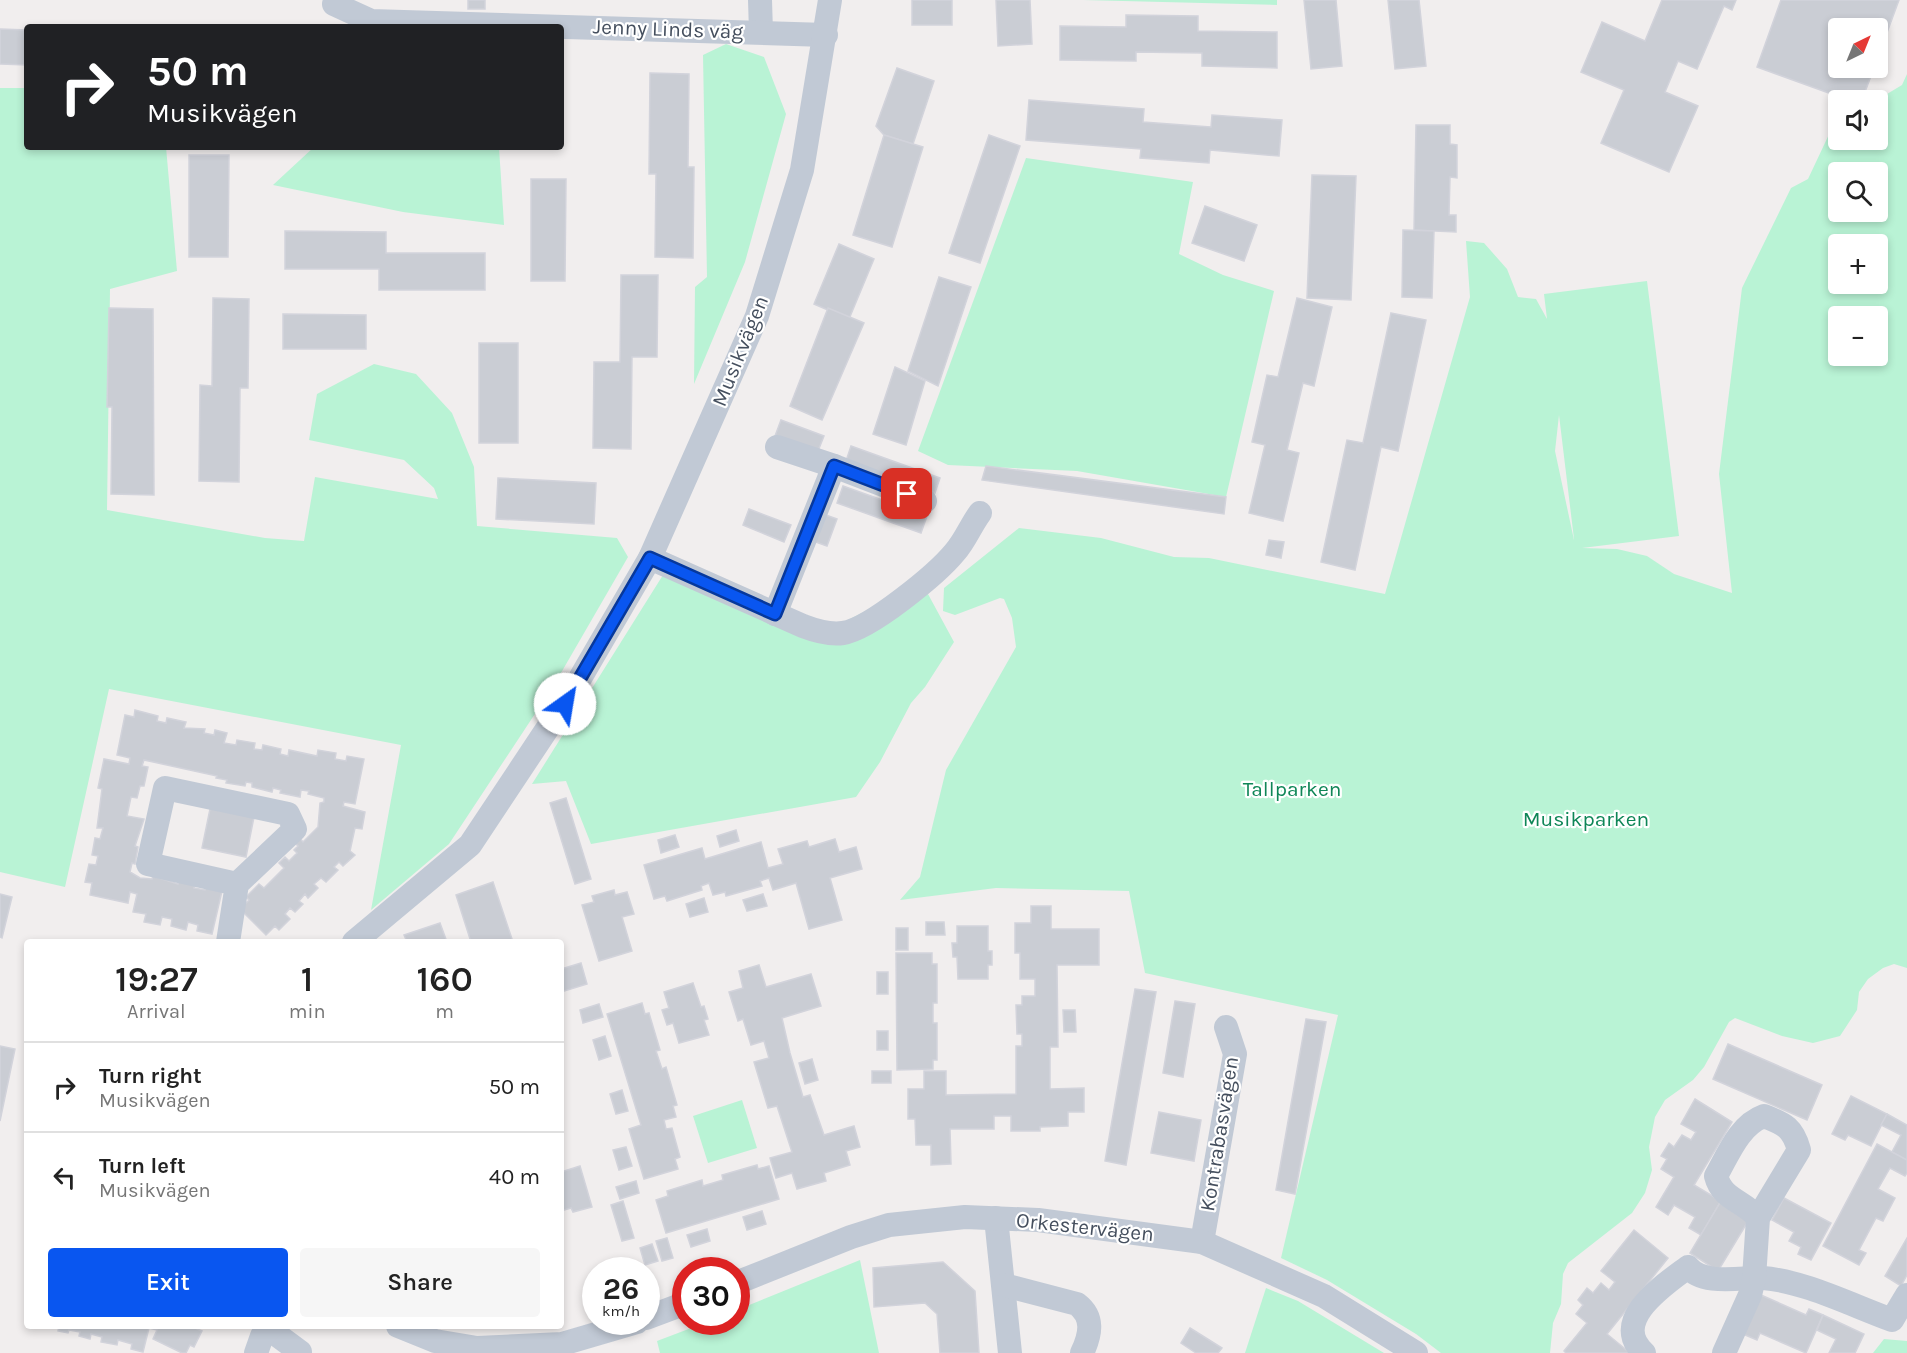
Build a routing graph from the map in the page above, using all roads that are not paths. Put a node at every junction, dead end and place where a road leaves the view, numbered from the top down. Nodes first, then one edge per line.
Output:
1 (760, 0) edge
2 (830, 0) edge
3 (334, 4) dead end
4 (477, 24) edge
5 (564, 26) edge
6 (760, 32) junction
7 (826, 35) junction
8 (777, 447) dead end
9 (834, 466) junction
10 (925, 501) dead end
11 (980, 513) dead end
12 (650, 558) junction
13 (775, 614) junction
14 (237, 884) junction
15 (228, 939) edge
16 (358, 939) edge
17 (1226, 1027) dead end
18 (996, 1218) junction
19 (1758, 1218) dead end
20 (1202, 1242) junction
21 (750, 1277) edge
22 (1754, 1278) junction
23 (1004, 1285) junction
24 (1907, 1296) edge
25 (270, 1329) edge
26 (272, 1329) edge
27 (405, 1329) edge
28 (593, 1335) edge
29 (300, 1352) edge
30 (256, 1353) edge
31 (1010, 1353) edge
32 (1082, 1353) edge
33 (1416, 1353) edge
34 (1644, 1353) edge
35 (1724, 1353) edge

1 - 6 street
2 - 7 street, Musikvägen
3 - 4 street, Jenny Linds väg
5 - 6 street, Jenny Linds väg
6 - 7 street, Jenny Linds väg
7 - 12 street, Musikvägen
8 - 9 street
9 - 10 street
9 - 13 street
11 - 13 street
12 - 13 street
12 - 16 street
14 - 14 street
14 - 15 street
17 - 20 street, Kontrabasvägen
18 - 20 street, Orkestervägen
18 - 21 street, Orkestervägen
18 - 23 street
19 - 22 street
20 - 33 street, Orkestervägen
22 - 24 street
22 - 34 street
22 - 35 street
23 - 31 street
23 - 32 street
25 - 30 street
26 - 29 street
27 - 28 street

